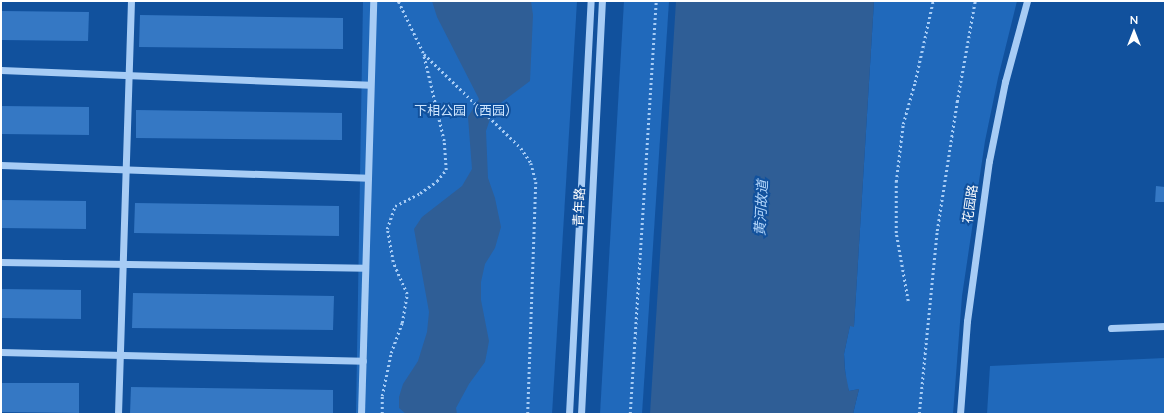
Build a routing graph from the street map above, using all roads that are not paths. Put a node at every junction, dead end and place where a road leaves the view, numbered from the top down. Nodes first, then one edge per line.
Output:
1 (131, 1) edge
2 (373, 1) edge
3 (591, 1) edge
4 (602, 1) edge
5 (1028, 1) edge
6 (1, 70) edge
7 (129, 75) junction
8 (370, 85) junction
9 (1, 165) edge
10 (126, 170) junction
11 (368, 178) junction
12 (1, 262) edge
13 (123, 264) junction
14 (365, 268) junction
15 (1165, 326) edge
16 (1111, 328) dead end
17 (1, 352) edge
18 (120, 354) junction
19 (363, 361) junction
20 (118, 414) edge
21 (361, 414) edge
22 (569, 414) edge
23 (581, 414) edge
24 (960, 414) edge

1 - 7 street
2 - 8 street
3 - 22 street, 青年路
4 - 23 street, 青年路
5 - 24 street, 花园路
6 - 7 street
7 - 8 street
7 - 10 street
8 - 11 street
9 - 10 street
10 - 11 street
10 - 13 street
11 - 14 street
12 - 13 street
13 - 14 street
13 - 18 street
14 - 19 street
15 - 16 street
17 - 18 street
18 - 19 street
18 - 20 street
19 - 21 street

